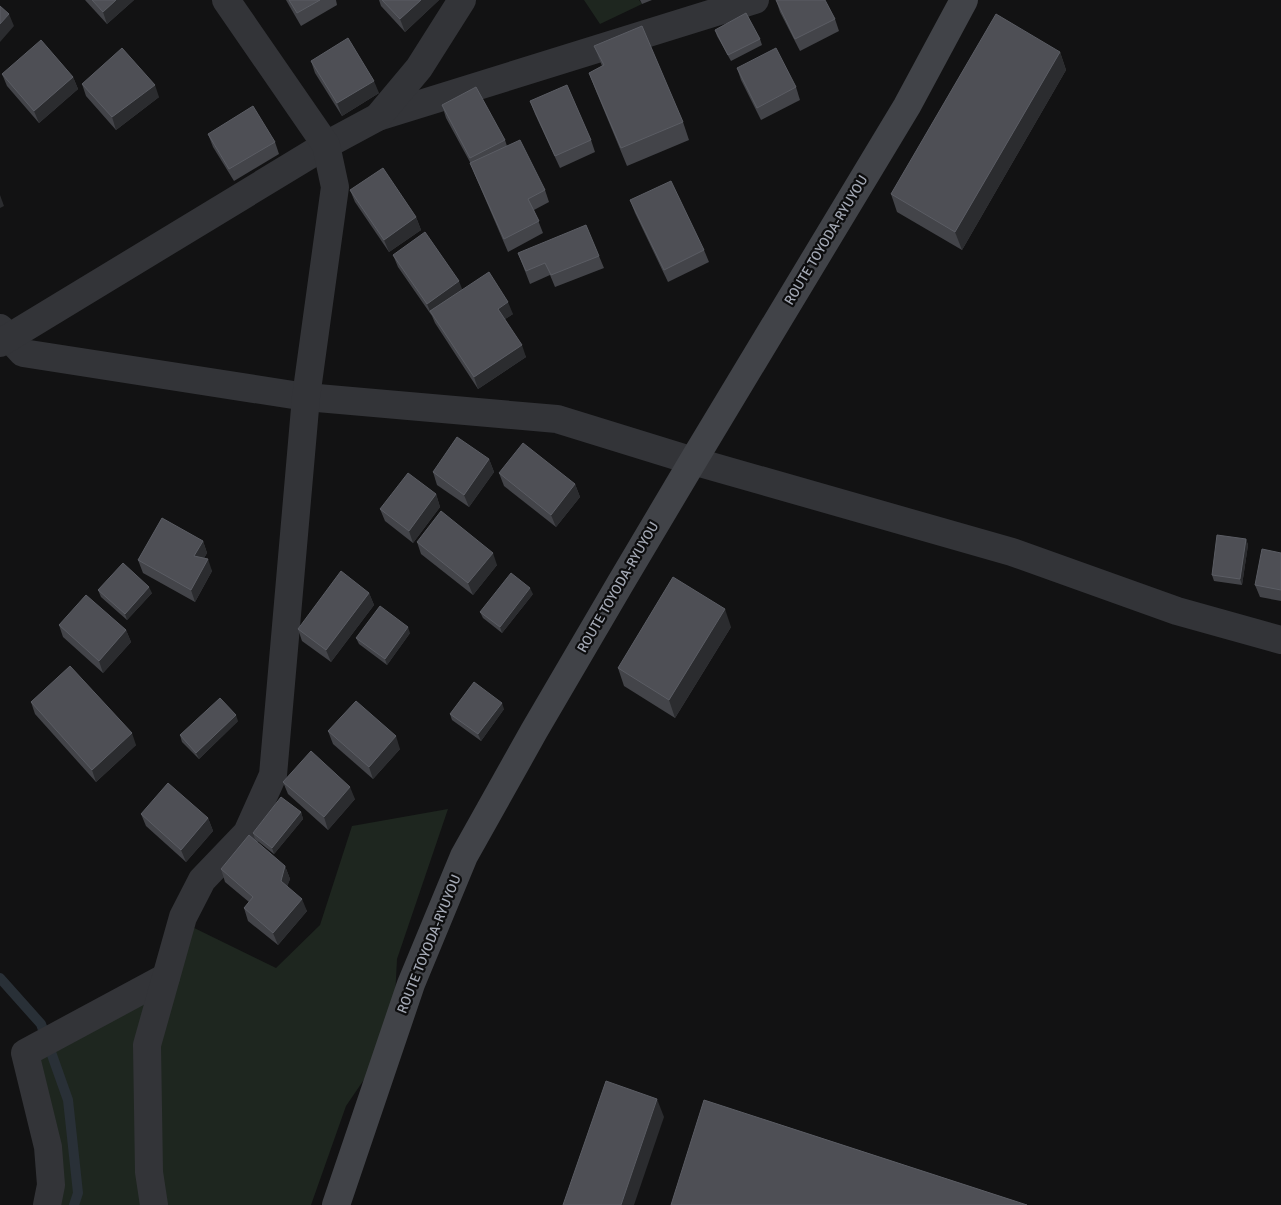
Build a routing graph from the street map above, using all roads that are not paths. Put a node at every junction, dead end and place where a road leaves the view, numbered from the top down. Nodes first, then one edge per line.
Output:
1 (226, 0) edge
2 (462, 0) edge
3 (755, 0) edge
4 (964, 0) edge
5 (378, 117) junction
6 (326, 145) junction
7 (3, 336) edge
8 (306, 397) junction
9 (693, 461) junction
10 (1281, 640) edge
11 (166, 977) junction
12 (47, 1205) edge
13 (154, 1205) edge
14 (336, 1205) edge

1 - 6 street
2 - 5 street
3 - 5 street
4 - 9 main road, ROUTE TOYODA-RYUYOU
5 - 6 street
6 - 7 street
6 - 8 street
7 - 8 street
8 - 9 street
8 - 11 street
9 - 10 street
9 - 14 main road, ROUTE TOYODA-RYUYOU
11 - 12 street
11 - 13 street

